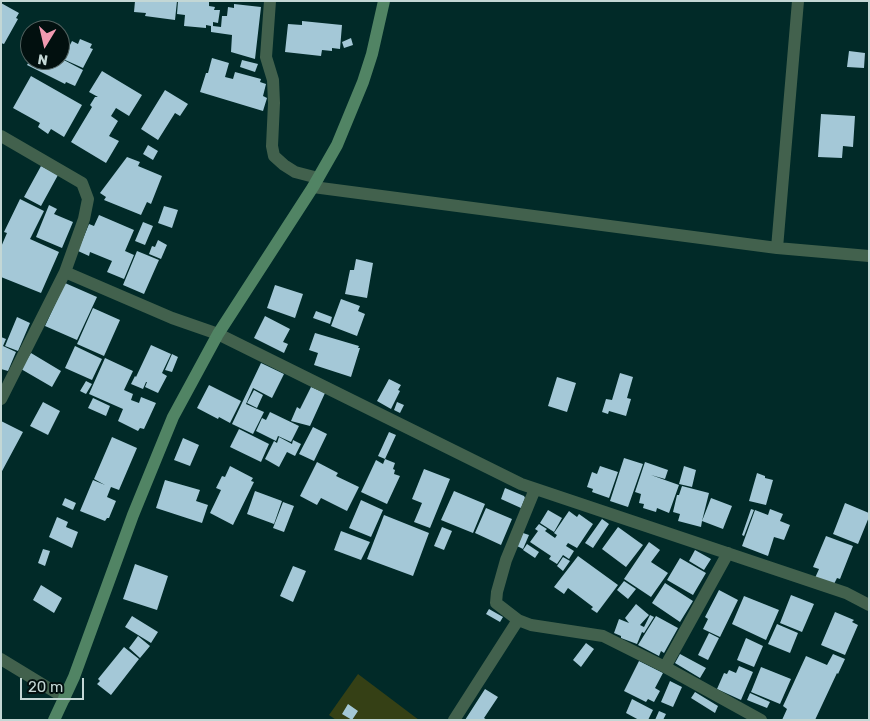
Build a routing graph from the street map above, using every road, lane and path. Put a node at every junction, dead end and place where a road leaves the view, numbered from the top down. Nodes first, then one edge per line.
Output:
1 (270, 1) edge
2 (384, 1) edge
3 (798, 1) edge
4 (1, 136) edge
5 (316, 183) junction
6 (777, 248) junction
7 (869, 256) edge
8 (65, 272) junction
9 (218, 334) junction
10 (1, 399) edge
11 (535, 488) junction
12 (728, 553) junction
13 (869, 605) edge
14 (518, 620) junction
15 (1, 658) edge
16 (665, 667) junction
17 (65, 698) junction
18 (54, 720) edge
19 (454, 720) edge
20 (761, 720) edge

1 - 5 street
2 - 5 street
3 - 6 street
4 - 8 street
5 - 6 street
5 - 9 street
6 - 7 street
8 - 9 street
8 - 10 street
9 - 11 street
9 - 17 street
11 - 12 street
11 - 14 street
12 - 13 street
12 - 16 street
14 - 16 street
14 - 19 street
15 - 17 street
16 - 20 street
17 - 18 street

